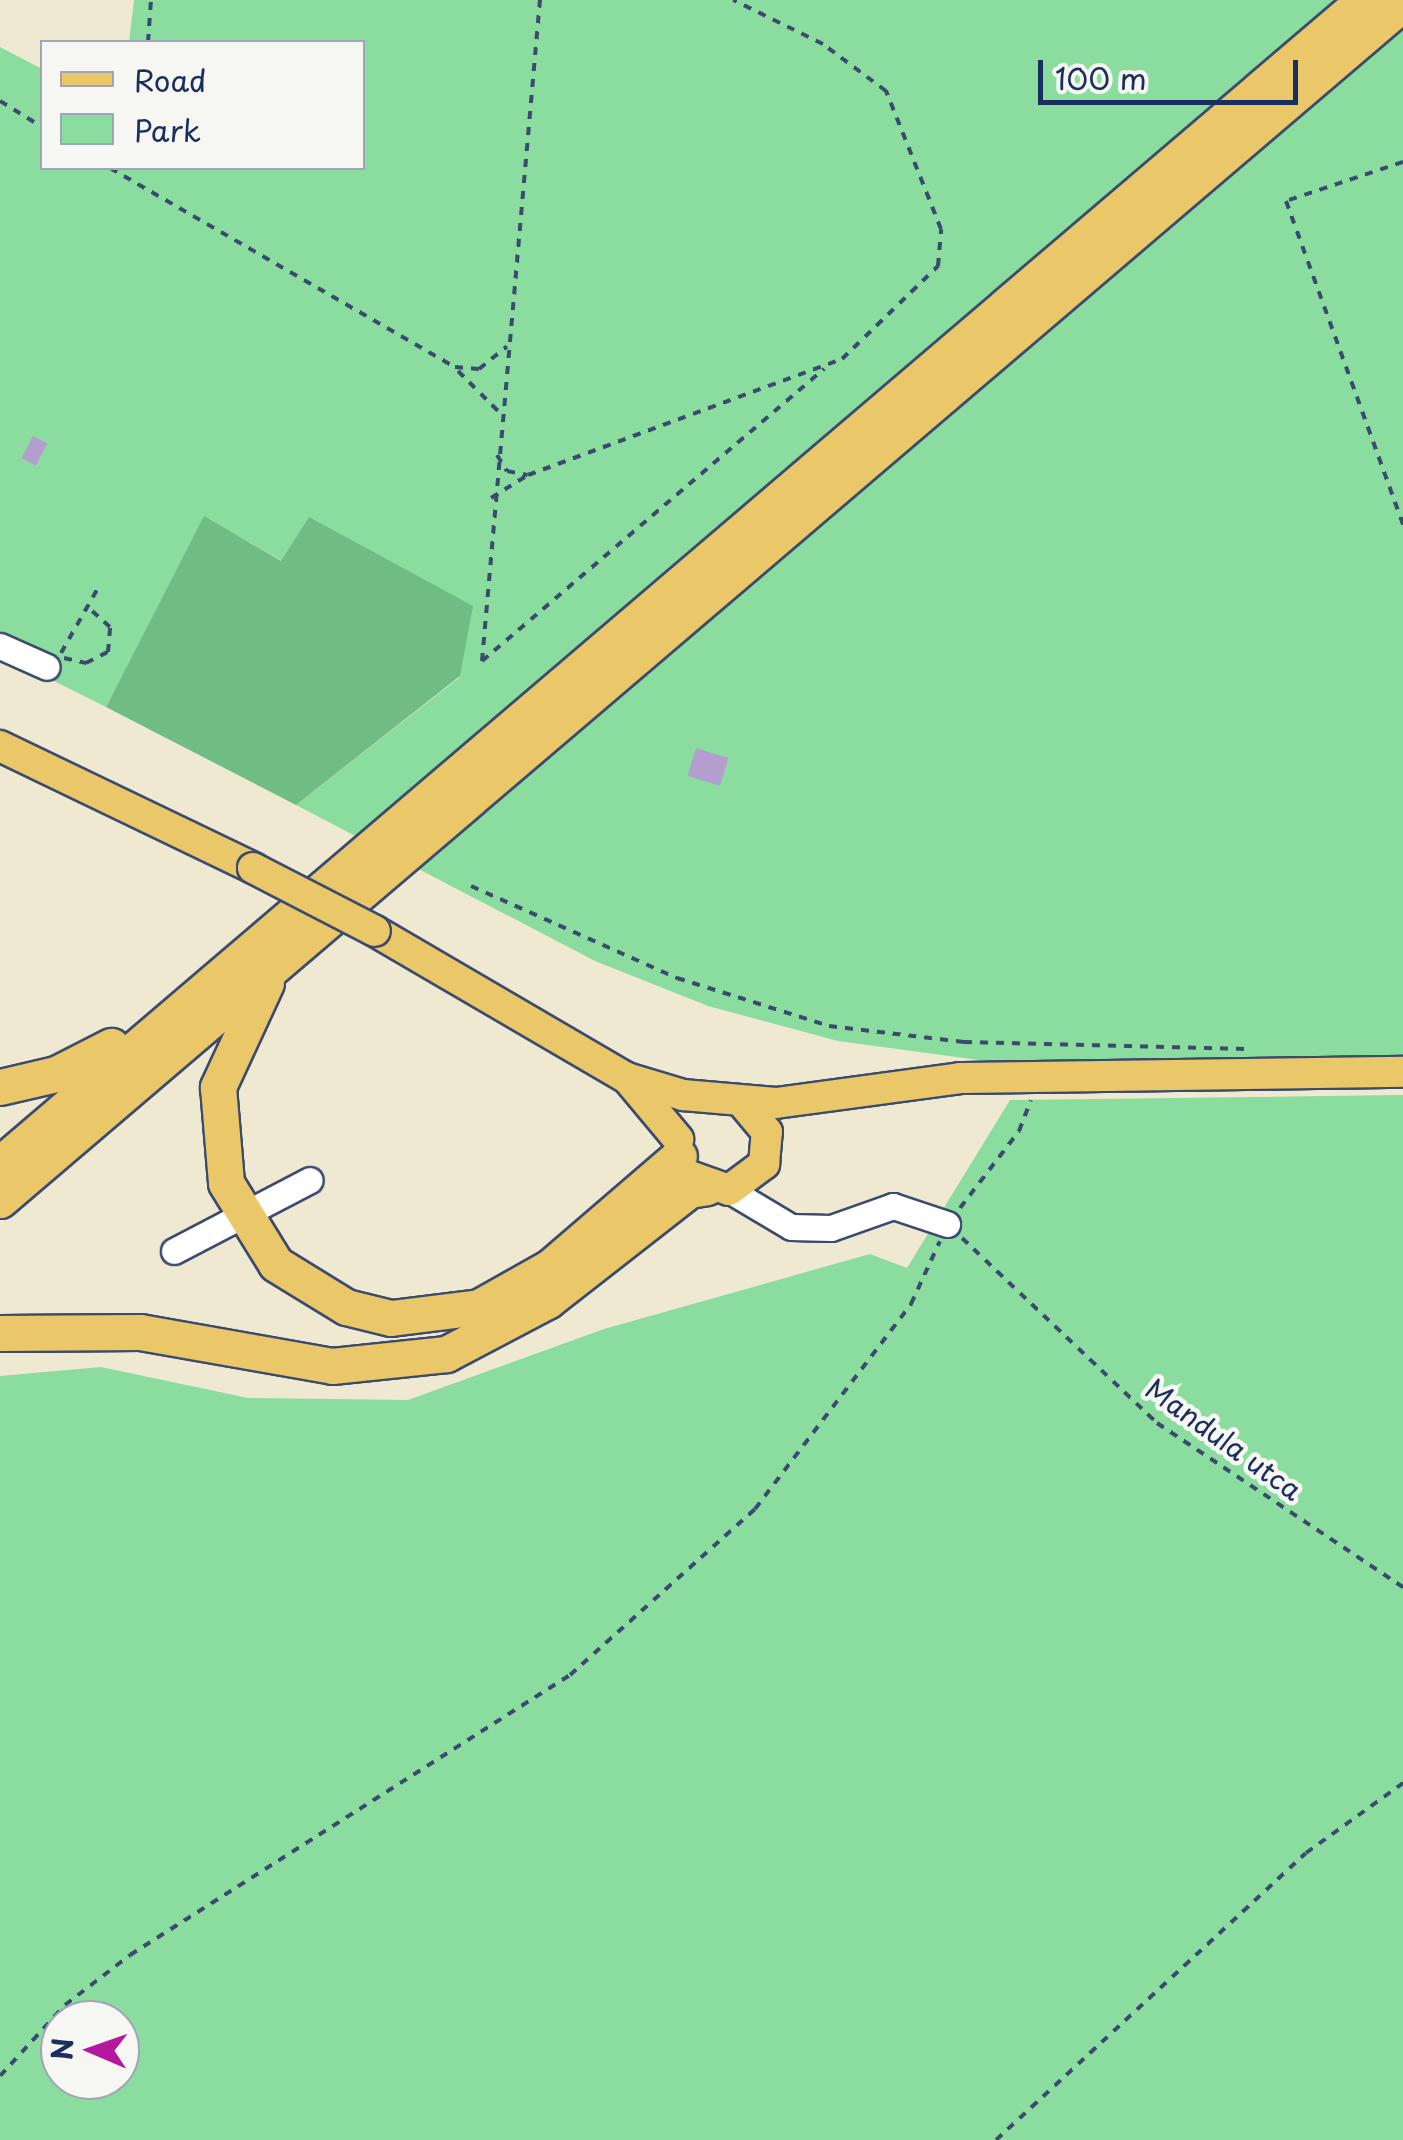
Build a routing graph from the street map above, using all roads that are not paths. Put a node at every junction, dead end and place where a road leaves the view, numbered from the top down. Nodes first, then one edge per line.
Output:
1 (1364, 0) edge
2 (1403, 3) edge
3 (0, 646) edge
4 (54, 662) road end
5 (0, 746) edge
6 (291, 946) junction
7 (166, 1018) junction
8 (1403, 1072) edge
9 (627, 1078) junction
10 (0, 1087) edge
11 (834, 1098) junction
12 (728, 1101) junction
13 (769, 1146) junction
14 (678, 1147) junction
15 (0, 1164) edge
16 (310, 1180) dead end
17 (730, 1185) junction
18 (0, 1200) edge
19 (241, 1218) junction
20 (948, 1224) road end
21 (174, 1250) dead end
22 (0, 1333) edge

1 - 7 highway
2 - 6 highway
3 - 4 lane
5 - 9 main road, bridge
6 - 18 highway
6 - 19 highway
7 - 10 highway
7 - 15 highway
8 - 11 main road
9 - 12 main road
9 - 14 main road
11 - 12 main road
11 - 13 main road
12 - 13 main road
12 - 14 main road
13 - 17 main road
14 - 17 main road
14 - 19 highway
16 - 19 lane
17 - 20 lane
17 - 22 highway
19 - 21 lane

